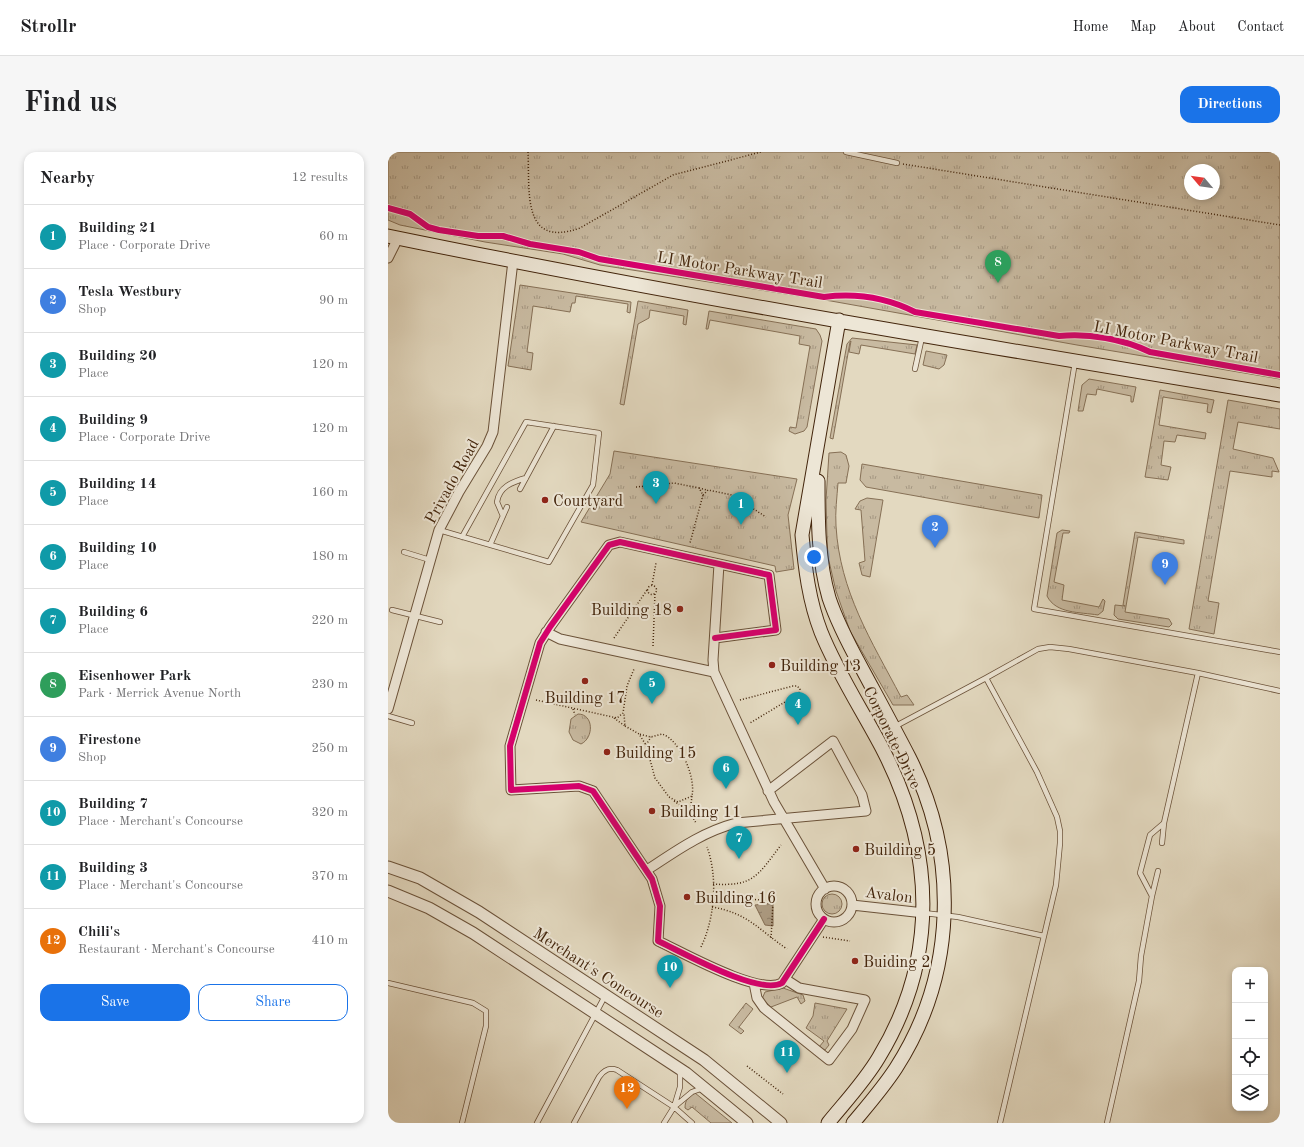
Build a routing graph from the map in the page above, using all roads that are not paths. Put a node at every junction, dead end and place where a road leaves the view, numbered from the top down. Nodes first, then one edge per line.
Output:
1 (846, 152) edge
2 (897, 164) road end
3 (393, 237) edge
4 (388, 258) edge
5 (514, 261) junction
6 (839, 320) junction
7 (922, 335) junction
8 (1075, 362) junction
9 (915, 369) dead end
10 (1280, 395) edge
11 (554, 426) junction
12 (818, 443) junction
13 (526, 478) junction
14 (490, 488) junction
15 (520, 489) dead end
16 (500, 492) junction
17 (507, 507) dead end
18 (503, 516) junction
19 (439, 530) junction
20 (462, 537) junction
21 (490, 545) junction
22 (404, 552) dead end
23 (430, 560) junction
24 (719, 564) junction
25 (392, 610) dead end
26 (414, 616) junction
27 (440, 622) dead end
28 (546, 632) junction
29 (715, 638) junction
30 (1280, 652) edge
31 (714, 672) junction
32 (1198, 673) junction
33 (986, 678) junction
34 (1280, 691) edge
35 (388, 709) edge
36 (388, 716) edge
37 (412, 723) dead end
38 (893, 728) junction
39 (882, 748) junction
40 (768, 791) junction
41 (784, 820) junction
42 (1164, 823) junction
43 (1162, 843) dead end
44 (388, 867) edge
45 (647, 870) junction
46 (1158, 871) dead end
47 (825, 889) junction
48 (388, 891) edge
49 (1152, 896) junction
50 (852, 904) junction
51 (924, 912) junction
52 (945, 915) junction
53 (824, 919) junction
54 (1044, 936) junction
55 (785, 979) junction
56 (388, 983) edge
57 (754, 983) junction
58 (606, 995) junction
59 (596, 1013) junction
60 (679, 1068) junction
61 (705, 1087) junction
62 (674, 1108) junction
63 (462, 1123) edge
64 (537, 1123) edge
65 (574, 1123) edge
66 (664, 1123) edge
67 (692, 1123) edge
68 (747, 1123) edge
69 (781, 1123) edge
70 (828, 1123) edge
71 (853, 1123) edge
72 (1000, 1123) edge
73 (1107, 1123) edge

1 - 2 lane
3 - 4 street
3 - 5 main road
5 - 6 main road
5 - 19 street, Privado Road
6 - 7 main road
6 - 12 main road, Corporate Drive
7 - 8 main road
7 - 9 lane
8 - 10 main road
8 - 30 lane
11 - 13 lane
11 - 14 lane
11 - 21 lane
12 - 38 main road, Corporate Drive
12 - 39 main road, Corporate Drive
13 - 15 lane
13 - 16 lane
14 - 16 lane
14 - 20 lane
16 - 18 lane
17 - 18 lane
18 - 21 lane
19 - 20 lane
19 - 23 street, Privado Road
20 - 21 lane
22 - 23 lane
23 - 26 street, Privado Road
24 - 28 street
24 - 29 street
24 - 29 street
25 - 26 lane
26 - 27 lane
26 - 35 street, Privado Road
28 - 31 street
28 - 45 street
29 - 31 street
31 - 40 street
32 - 33 lane
32 - 34 lane
32 - 42 lane
33 - 38 lane
33 - 54 lane
36 - 37 lane
38 - 39 main road
38 - 52 main road, Corporate Drive
39 - 51 main road, Corporate Drive
40 - 41 street
40 - 41 street
41 - 45 street
41 - 47 street
42 - 43 lane
42 - 49 lane
44 - 58 street, Merchant's Concourse
45 - 57 street
46 - 49 lane
47 - 50 street
47 - 53 street
48 - 59 street
49 - 73 lane
50 - 51 street, Avalon
50 - 53 street
51 - 52 lane
51 - 70 main road, Corporate Drive
52 - 54 lane
52 - 71 main road, Corporate Drive
53 - 55 street
54 - 72 lane
55 - 57 street
55 - 57 street
56 - 63 lane
58 - 59 lane
58 - 69 street, Merchant's Concourse
59 - 60 street
59 - 64 lane
60 - 61 street
60 - 62 lane
61 - 62 lane
61 - 68 street
62 - 65 lane
62 - 66 lane
62 - 67 lane

